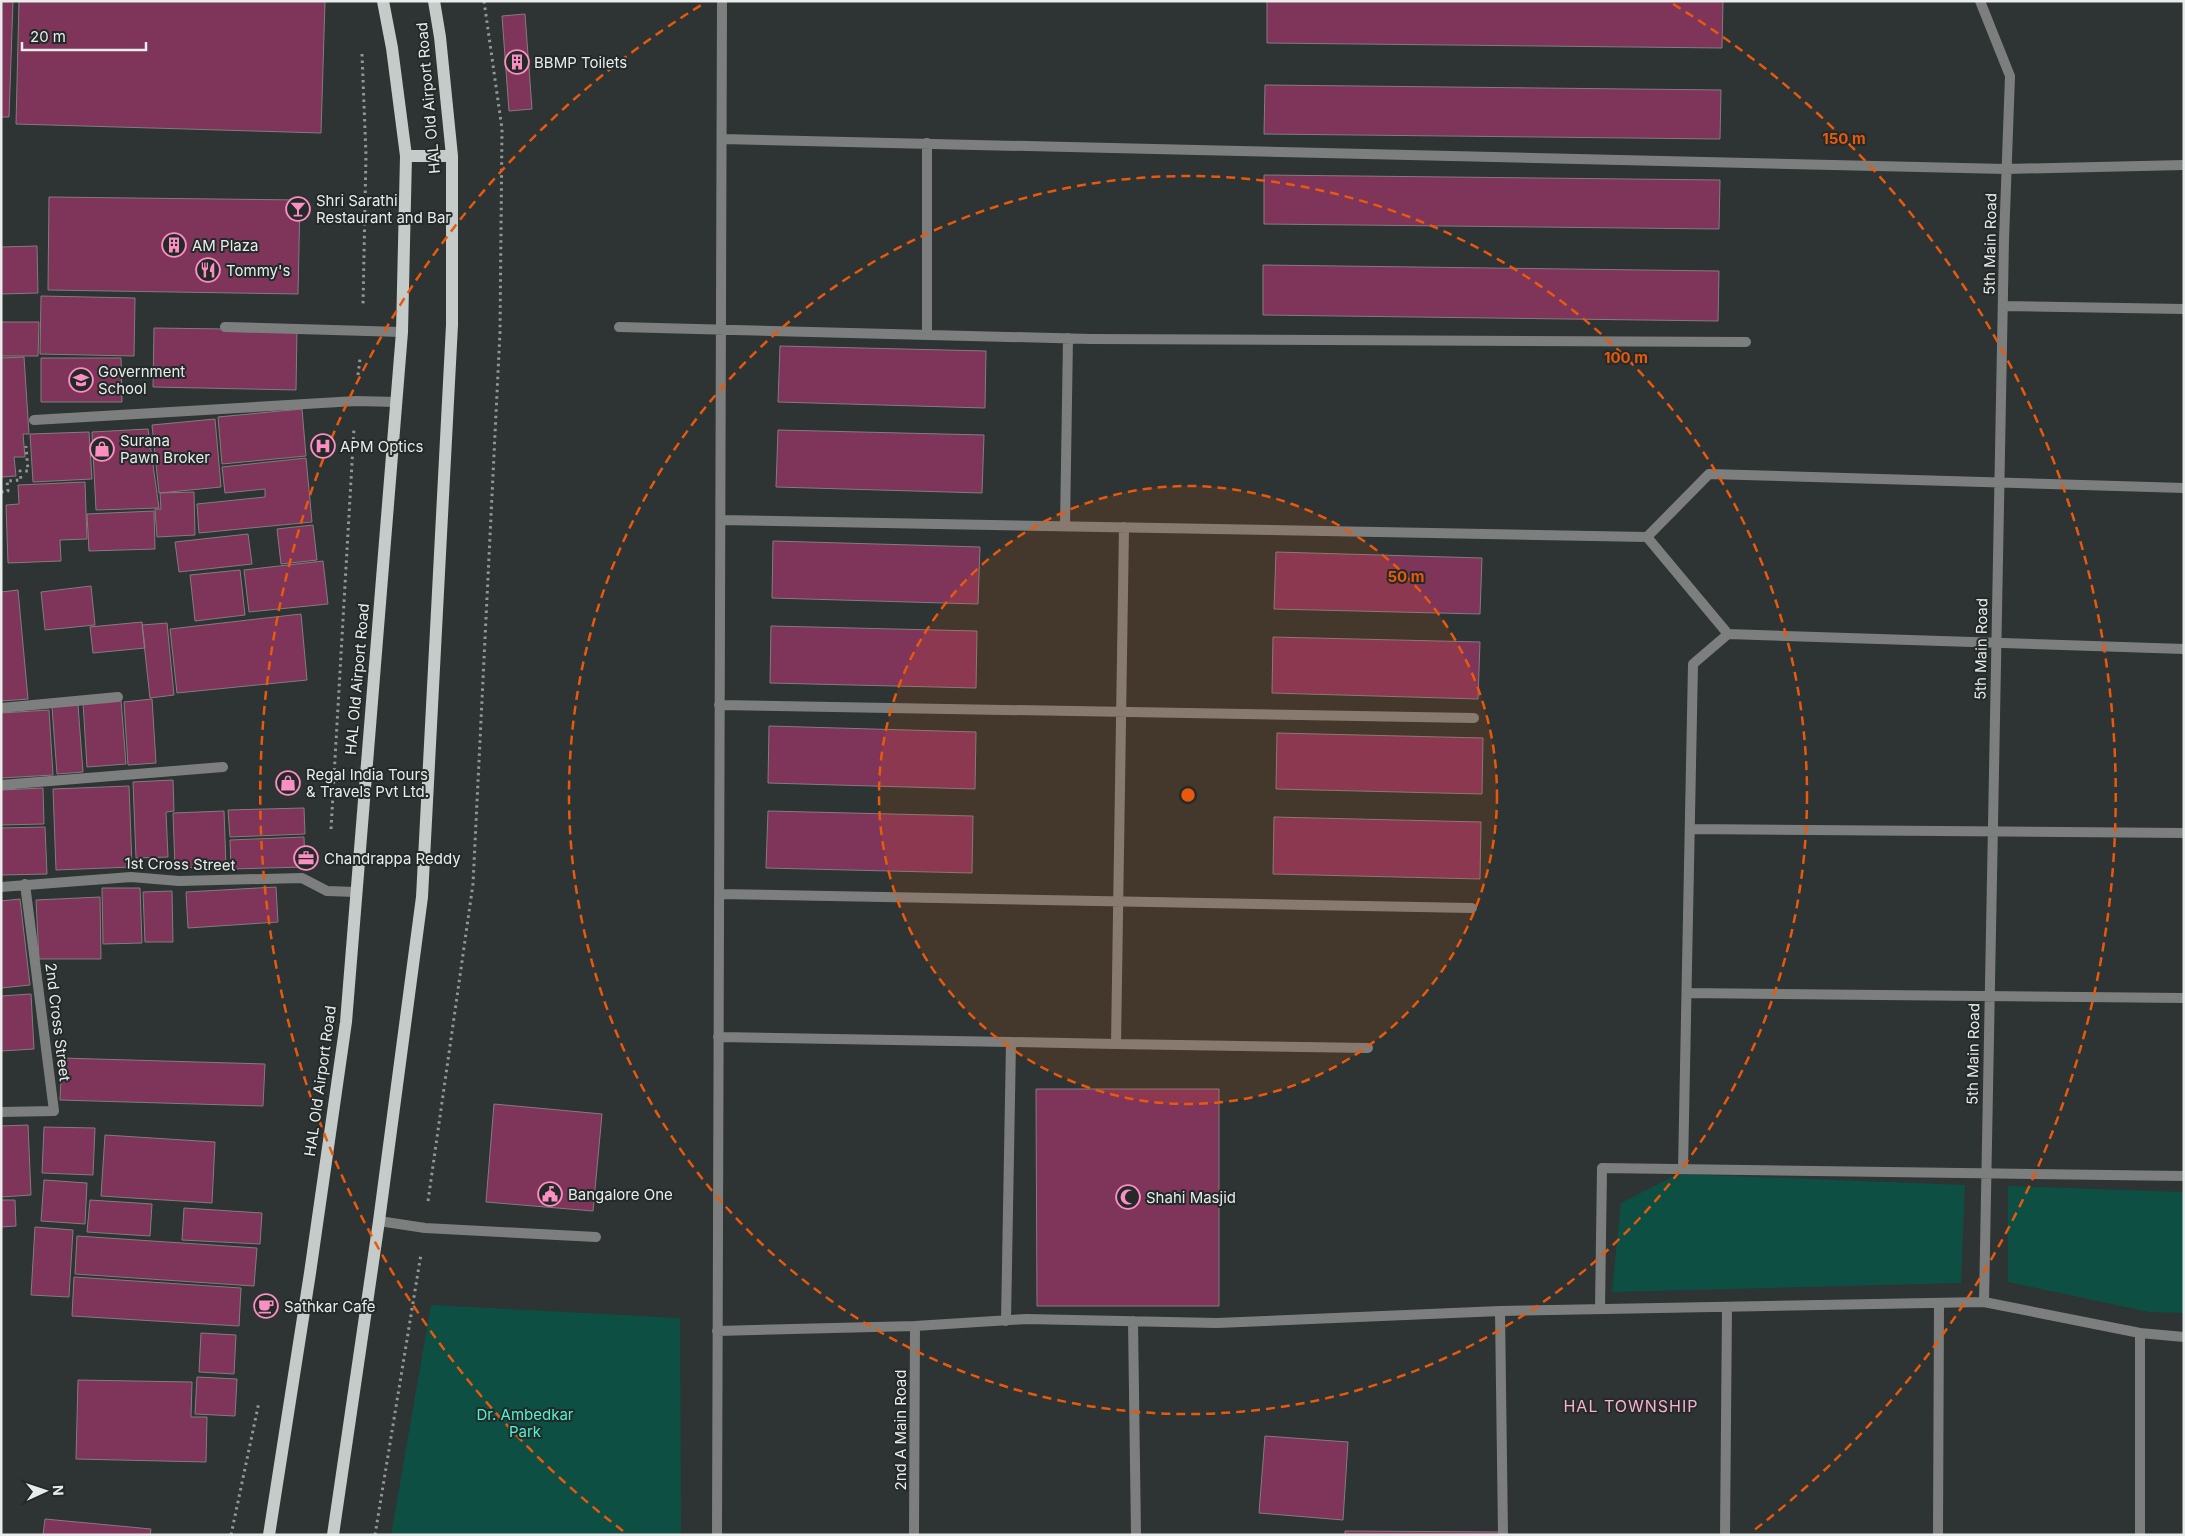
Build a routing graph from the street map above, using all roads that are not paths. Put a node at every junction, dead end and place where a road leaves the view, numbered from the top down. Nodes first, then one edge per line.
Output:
1 (383, 1) edge
2 (434, 1) edge
3 (722, 1) edge
4 (1980, 1) edge
5 (722, 138) junction
6 (927, 143) junction
7 (406, 156) junction
8 (452, 156) junction
9 (2184, 165) edge
10 (2006, 169) junction
11 (2004, 306) junction
12 (2184, 309) edge
13 (225, 327) dead end
14 (619, 328) dead end
15 (721, 330) junction
16 (402, 332) junction
17 (927, 335) junction
18 (1068, 338) junction
19 (1746, 342) dead end
20 (396, 402) junction
21 (34, 420) road end
22 (2000, 482) junction
23 (2184, 488) edge
24 (721, 520) junction
25 (1065, 526) junction
26 (1124, 528) junction
27 (1647, 537) junction
28 (1728, 634) junction
29 (1996, 642) junction
30 (2184, 649) edge
31 (118, 696) dead end
32 (720, 705) junction
33 (1, 708) edge
34 (1122, 712) junction
35 (1474, 718) dead end
36 (223, 767) dead end
37 (1, 784) edge
38 (1690, 829) junction
39 (1993, 832) junction
40 (2184, 833) edge
41 (25, 884) junction
42 (1, 887) edge
43 (356, 892) junction
44 (719, 894) junction
45 (1118, 902) junction
46 (1472, 908) dead end
47 (1686, 993) junction
48 (1990, 996) junction
49 (2184, 998) edge
50 (718, 1037) junction
51 (1011, 1042) junction
52 (1116, 1044) junction
53 (1368, 1048) dead end
54 (1, 1112) edge
55 (1683, 1169) junction
56 (1986, 1173) junction
57 (2184, 1176) edge
58 (379, 1221) junction
59 (596, 1237) dead end
60 (1984, 1302) junction
61 (1939, 1304) junction
62 (1727, 1307) junction
63 (1600, 1309) junction
64 (1500, 1311) junction
65 (1006, 1321) junction
66 (1133, 1321) junction
67 (915, 1326) junction
68 (717, 1331) junction
69 (2140, 1333) junction
70 (2184, 1337) edge
71 (269, 1535) edge
72 (333, 1535) edge
73 (717, 1535) edge
74 (914, 1535) edge
75 (1136, 1535) edge
76 (1502, 1535) edge
77 (1725, 1535) edge
78 (1938, 1535) edge
79 (2140, 1535) edge

1 - 7 main road, HAL Old Airport Road
2 - 8 main road, HAL Old Airport Road
3 - 5 street
4 - 10 street, 5th Main Road
5 - 6 street
5 - 15 street
6 - 10 street
6 - 17 street
7 - 8 main road
7 - 16 main road, HAL Old Airport Road
8 - 58 main road, HAL Old Airport Road
9 - 10 street
10 - 11 street, 5th Main Road
11 - 12 street
11 - 22 street, 5th Main Road
13 - 16 street
14 - 15 street
15 - 17 street
15 - 24 street
16 - 20 main road, HAL Old Airport Road
17 - 18 street
18 - 19 street
18 - 25 street
20 - 21 street
20 - 43 main road, HAL Old Airport Road
22 - 23 street
22 - 27 street
22 - 29 street, 5th Main Road
24 - 25 street
24 - 32 street
25 - 26 street
26 - 27 street
26 - 34 street
27 - 28 street
28 - 29 street
28 - 38 street
29 - 30 street
29 - 39 street, 5th Main Road
31 - 33 street
32 - 34 street
32 - 44 street
34 - 35 street
34 - 45 street
36 - 37 street
38 - 39 street
38 - 47 street
39 - 40 street
39 - 48 street, 5th Main Road
41 - 42 street, 1st Cross Street
41 - 43 street, 1st Cross Street
41 - 54 street, 2nd Cross Street
43 - 71 main road, HAL Old Airport Road
44 - 45 street
44 - 50 street
45 - 46 street
45 - 52 street
47 - 48 street
47 - 55 street
48 - 49 street
48 - 56 street, 5th Main Road
50 - 51 street
50 - 68 street
51 - 52 street
51 - 65 street
52 - 53 street
55 - 56 street
55 - 63 street
56 - 57 street
56 - 60 street, 5th Main Road
58 - 59 street
58 - 72 main road, HAL Old Airport Road
60 - 61 street
60 - 69 street
61 - 62 street
61 - 78 street
62 - 63 street
62 - 77 street
63 - 64 street
64 - 66 street
64 - 76 street
65 - 66 street
65 - 67 street
66 - 75 street
67 - 68 street
67 - 74 street, 2nd A Main Road
68 - 73 street
69 - 70 street
69 - 79 street

